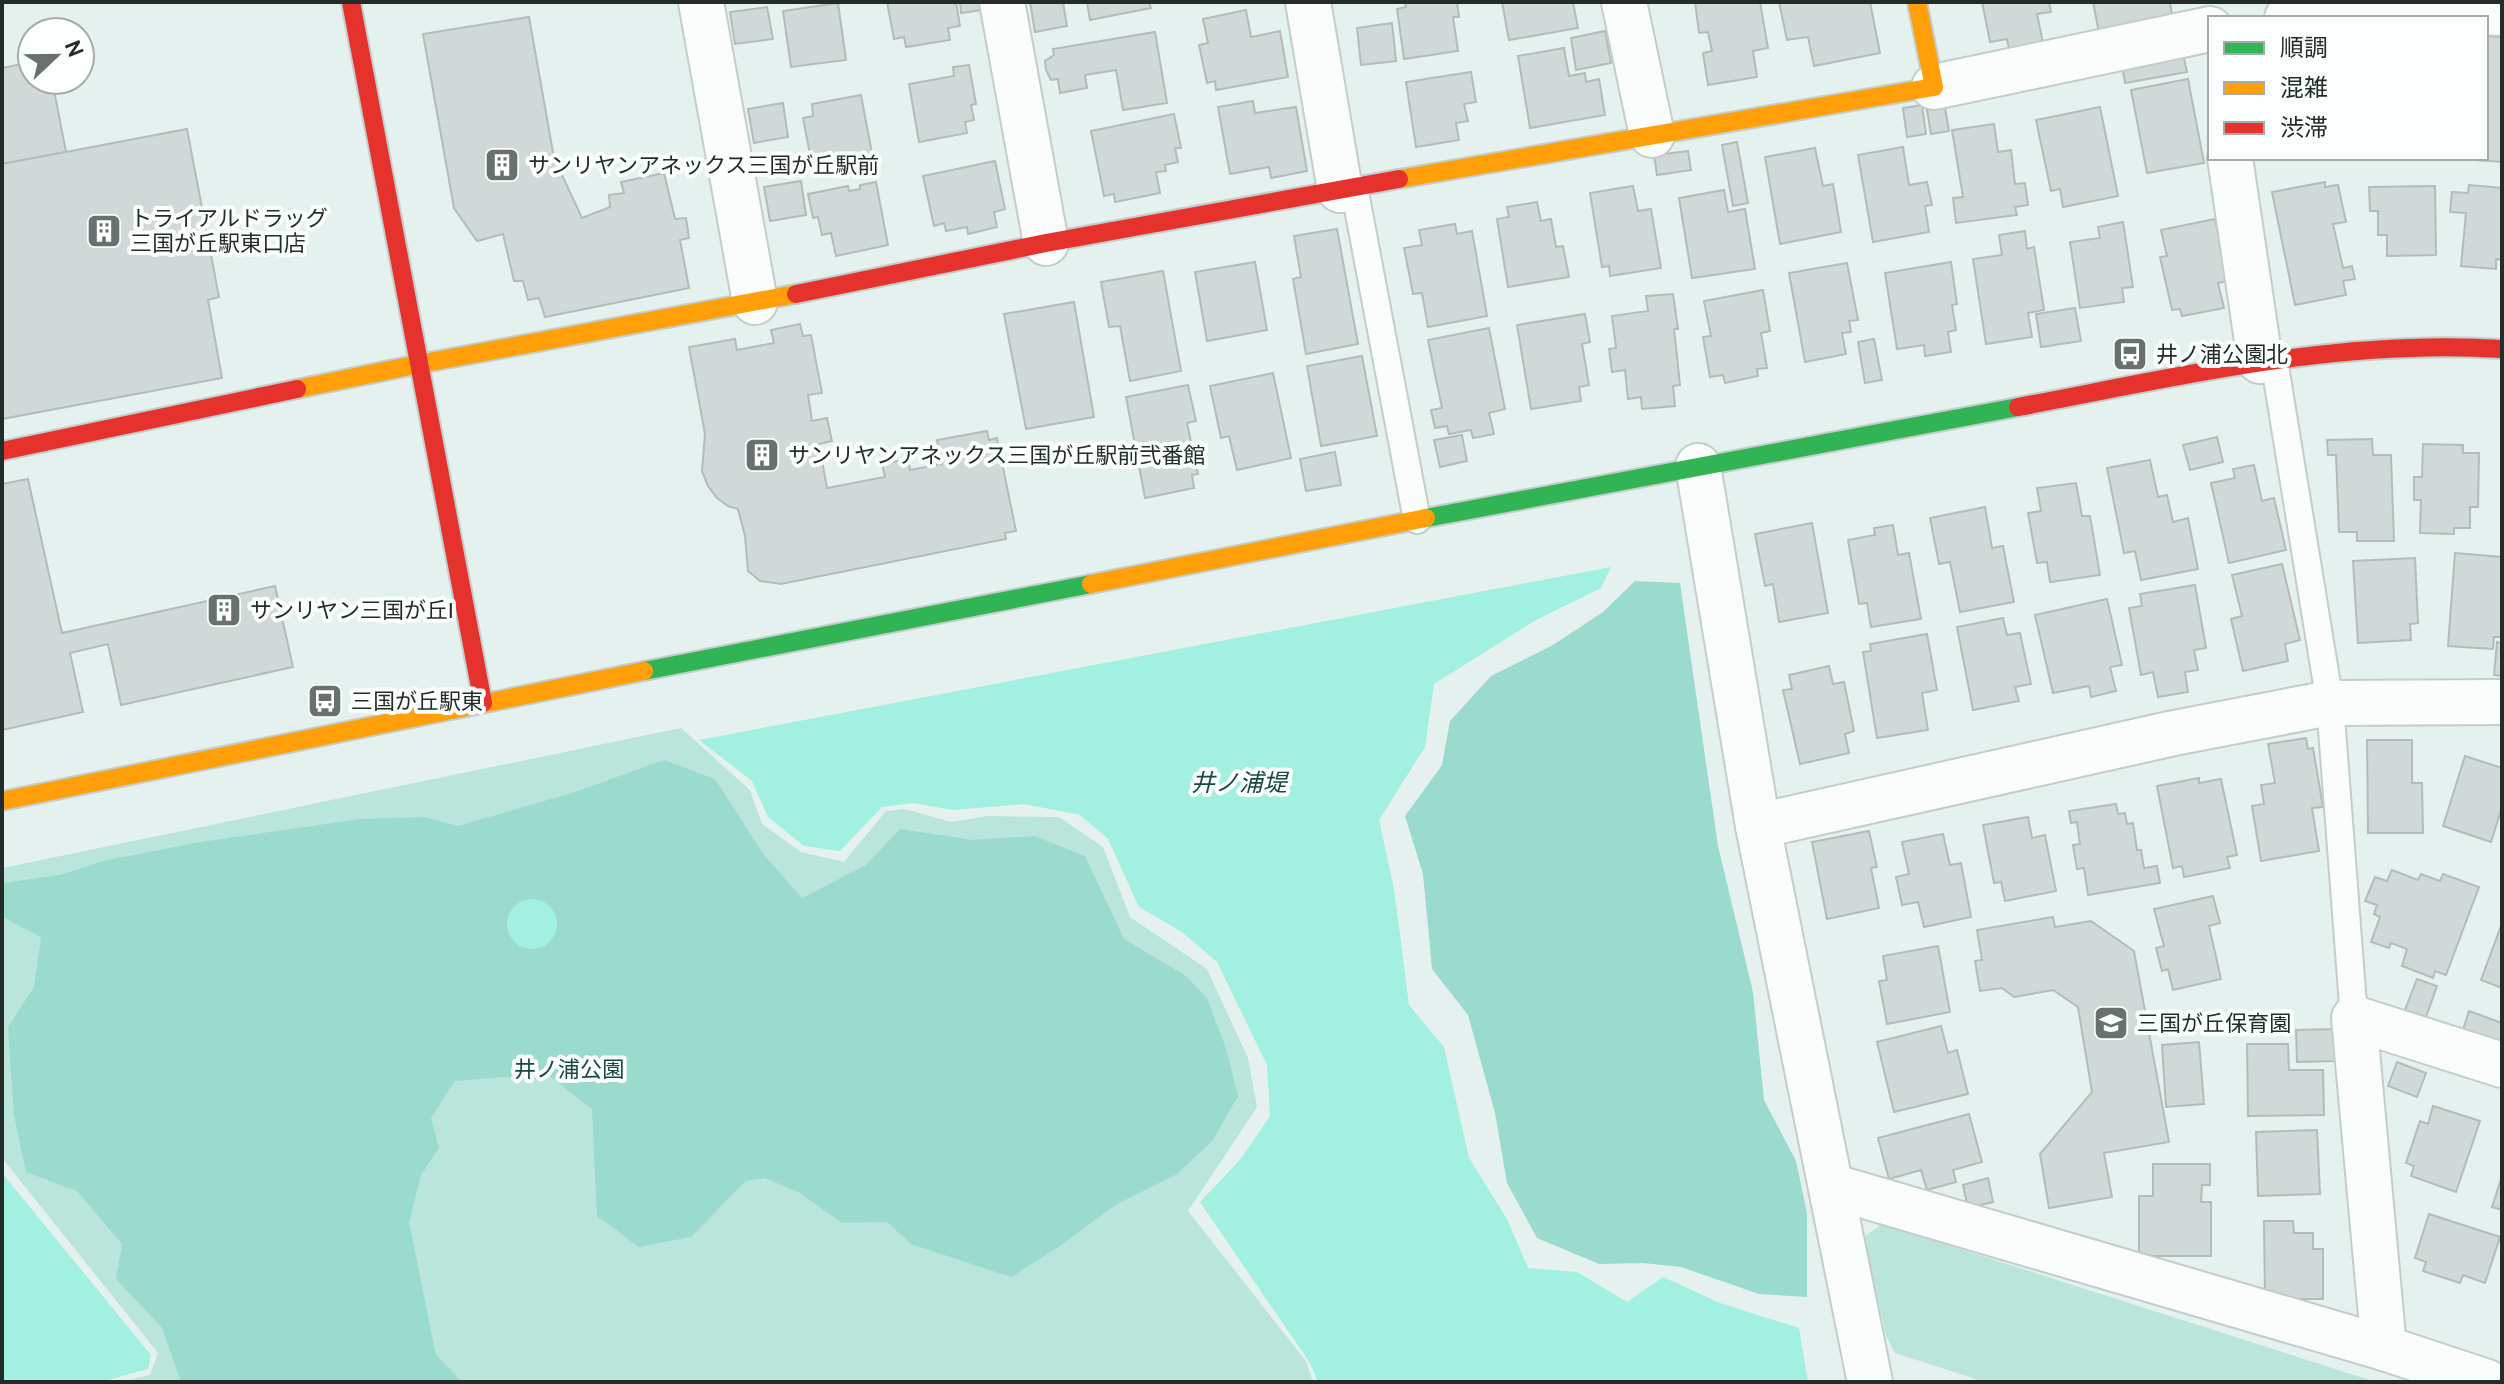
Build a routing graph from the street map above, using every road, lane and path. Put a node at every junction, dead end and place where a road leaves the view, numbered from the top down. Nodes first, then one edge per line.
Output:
1 (351, 2) edge
2 (701, 2) edge
3 (1002, 2) edge
4 (1308, 2) edge
5 (1335, 2) edge
6 (1624, 2) edge
7 (1917, 2) edge
8 (2502, 13) edge
9 (2300, 16) edge
10 (2208, 28) edge
11 (1934, 87) junction
12 (1652, 135) junction
13 (2230, 160) edge
14 (1355, 187) junction
15 (1046, 243) junction
16 (755, 302) junction
17 (2502, 349) edge
18 (2267, 360) junction
19 (419, 364) junction
20 (2, 451) edge
21 (1698, 466) junction
22 (1424, 519) junction
23 (2502, 702) edge
24 (483, 703) junction
25 (2330, 703) junction
26 (2, 801) edge
27 (1758, 826) junction
28 (2354, 1018) junction
29 (2502, 1065) edge
30 (1831, 1186) junction
31 (2384, 1348) junction
32 (1881, 1378) edge
33 (2487, 1382) edge

1 - 19 street
2 - 16 street
3 - 15 street
4 - 14 street
5 - 14 street
6 - 12 street
7 - 11 street
8 - 9 street
10 - 11 street
11 - 12 street
12 - 14 street
13 - 18 street
14 - 15 street
14 - 22 lane
15 - 16 street
16 - 19 street
17 - 18 street
18 - 21 street
18 - 25 lane
19 - 20 street
19 - 24 street
21 - 22 street
21 - 27 street
22 - 24 street
23 - 25 street
24 - 26 street
25 - 27 street
25 - 28 lane
27 - 30 street
28 - 29 street
28 - 31 street
30 - 31 street
30 - 32 street
31 - 33 street

